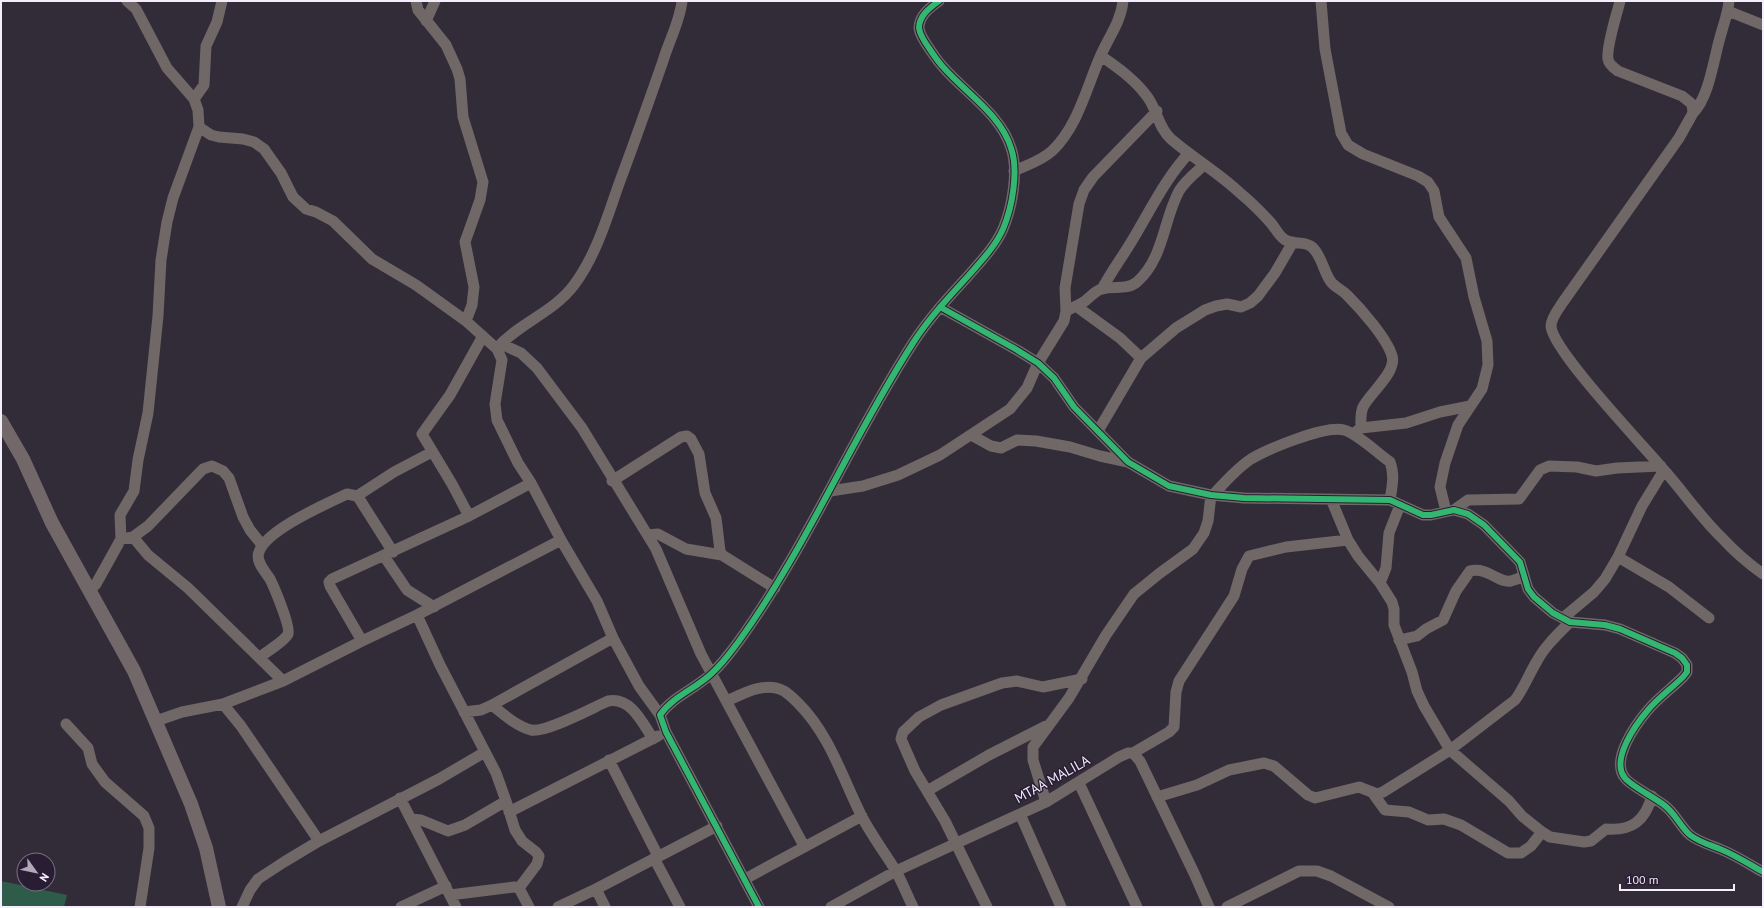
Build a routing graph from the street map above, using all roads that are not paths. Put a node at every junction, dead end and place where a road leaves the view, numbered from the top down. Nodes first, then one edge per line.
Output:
1 (127, 1) edge
2 (222, 1) edge
3 (416, 1) edge
4 (435, 1) edge
5 (682, 1) edge
6 (939, 1) edge
7 (1123, 1) edge
8 (1321, 1) edge
9 (1620, 1) edge
10 (1728, 6) edge
11 (426, 21) junction
12 (1763, 26) edge
13 (1101, 56) junction
14 (194, 99) junction
15 (1157, 111) junction
16 (1693, 113) junction
17 (199, 127) junction
18 (1189, 153) junction
19 (1204, 165) junction
20 (1014, 171) junction
21 (1293, 242) junction
22 (1102, 289) junction
23 (940, 307) junction
24 (1071, 309) junction
25 (466, 321) junction
26 (483, 336) junction
27 (499, 346) junction
28 (1141, 358) junction
29 (1038, 363) junction
30 (1470, 406) junction
31 (1, 420) edge
32 (1098, 431) junction
33 (1357, 431) junction
34 (971, 435) junction
35 (432, 452) junction
36 (1128, 462) junction
37 (1663, 468) junction
38 (612, 481) junction
39 (531, 483) junction
40 (830, 491) junction
41 (1212, 495) junction
42 (357, 496) junction
43 (1331, 499) junction
44 (1390, 500) junction
45 (1400, 505) junction
46 (1450, 511) junction
47 (469, 516) junction
48 (648, 535) junction
49 (133, 537) junction
50 (121, 539) junction
51 (561, 540) junction
52 (1348, 540) junction
53 (262, 545) junction
54 (388, 554) junction
55 (722, 555) junction
56 (1618, 557) junction
57 (1763, 574) edge
58 (1524, 576) junction
59 (1380, 583) junction
60 (775, 588) junction
61 (89, 591) junction
62 (434, 606) junction
63 (417, 616) junction
64 (1709, 618) dead end
65 (1566, 620) junction
66 (613, 638) junction
67 (1399, 640) junction
68 (362, 641) junction
69 (260, 657) junction
70 (712, 674) junction
71 (1082, 679) junction
72 (283, 681) junction
73 (727, 701) junction
74 (223, 704) junction
75 (492, 704) junction
76 (464, 712) junction
77 (660, 715) junction
78 (156, 721) junction
79 (66, 724) dead end
80 (1048, 725) junction
81 (666, 732) junction
82 (653, 739) junction
83 (1450, 750) junction
84 (485, 752) junction
85 (1133, 753) junction
86 (609, 760) junction
87 (1079, 783) junction
88 (927, 791) junction
89 (1372, 792) junction
90 (1652, 796) junction
91 (1157, 797) junction
92 (400, 798) junction
93 (1046, 802) junction
94 (508, 806) junction
95 (1020, 814) junction
96 (862, 816) junction
97 (411, 819) junction
98 (717, 826) junction
99 (1542, 832) junction
100 (319, 841) junction
101 (956, 844) junction
102 (804, 846) junction
103 (656, 857) junction
104 (896, 871) junction
105 (1763, 872) edge
106 (745, 879) junction
107 (519, 888) junction
108 (596, 889) junction
109 (448, 891) junction
110 (218, 906) edge
111 (140, 907) edge
112 (242, 907) edge
113 (401, 907) edge
114 (456, 907) edge
115 (529, 907) edge
116 (558, 907) edge
117 (605, 907) edge
118 (680, 907) edge
119 (759, 907) edge
120 (832, 907) edge
121 (913, 907) edge
122 (987, 907) edge
123 (1061, 907) edge
124 (1137, 907) edge
125 (1209, 907) edge
126 (1227, 907) edge
127 (1390, 907) edge

1 - 14 street
2 - 14 street
3 - 11 street
4 - 11 street
5 - 27 street
6 - 20 street
7 - 13 street
8 - 30 street
9 - 16 street
10 - 12 street
10 - 16 street
11 - 25 street
13 - 15 street
13 - 20 street
14 - 17 street
15 - 18 street
15 - 24 street
16 - 37 street
17 - 25 street
17 - 50 street
18 - 19 street
18 - 22 street
19 - 21 street
19 - 22 street
20 - 23 street
21 - 28 street
21 - 33 street
22 - 24 street
23 - 29 street
23 - 40 street
24 - 28 street
24 - 29 street
25 - 26 street
26 - 27 street
26 - 35 street
27 - 38 street
27 - 39 street
28 - 32 street
29 - 32 street
29 - 34 street
30 - 33 street
30 - 46 street
31 - 61 main road
32 - 36 street
33 - 41 street
33 - 44 street
34 - 36 street
34 - 40 street
35 - 42 street
35 - 47 street
36 - 41 street
37 - 46 street
37 - 56 street
37 - 57 street
38 - 48 street
38 - 55 street
39 - 47 street
39 - 51 street
40 - 60 street
41 - 43 street
41 - 71 street
42 - 53 street
42 - 54 street
43 - 44 street
43 - 52 street
44 - 45 street
45 - 46 street
45 - 59 street
46 - 58 street
47 - 54 street
48 - 55 street
48 - 70 street
49 - 50 street
49 - 53 street
49 - 69 street
50 - 61 street
51 - 62 street
51 - 66 street
52 - 59 street
52 - 85 street, MTAA MALILA
53 - 69 street
54 - 62 street
54 - 68 street
55 - 60 street
56 - 64 street
56 - 65 street
58 - 65 street
58 - 67 street
59 - 67 street
60 - 70 street
61 - 78 main road
62 - 63 street
63 - 68 street
63 - 76 street
65 - 83 street
65 - 90 street
66 - 75 street
66 - 77 street
67 - 83 street
68 - 72 street
69 - 72 street
70 - 73 street
70 - 77 street
71 - 80 street
71 - 88 street
72 - 74 street
73 - 96 street
73 - 102 street
74 - 78 street
74 - 100 street
75 - 76 street
75 - 82 street
76 - 84 street
77 - 81 street
78 - 110 main road
79 - 111 street
80 - 88 street
80 - 93 street
81 - 82 street
81 - 98 street
82 - 86 street
83 - 89 street
83 - 99 street
84 - 92 street
84 - 94 street
85 - 87 street, MTAA MALILA
85 - 91 street
86 - 94 street
86 - 103 street
87 - 93 street, MTAA MALILA
87 - 124 street
88 - 101 street
89 - 91 street
89 - 99 street
90 - 99 street
90 - 105 street
91 - 125 street
92 - 97 street
92 - 100 street
93 - 95 street, MTAA MALILA
94 - 97 street
94 - 107 street
95 - 101 street, MTAA MALILA
95 - 123 street
96 - 102 street
96 - 104 street
97 - 109 street
98 - 103 street
98 - 106 street
100 - 112 street
101 - 104 street, MTAA MALILA
101 - 122 street
102 - 106 street
103 - 108 street
103 - 118 street
104 - 120 street, MTAA MALILA
104 - 121 street
106 - 119 street
107 - 109 street
107 - 115 street
108 - 116 street
108 - 117 street
109 - 113 street
109 - 114 street
126 - 127 street

